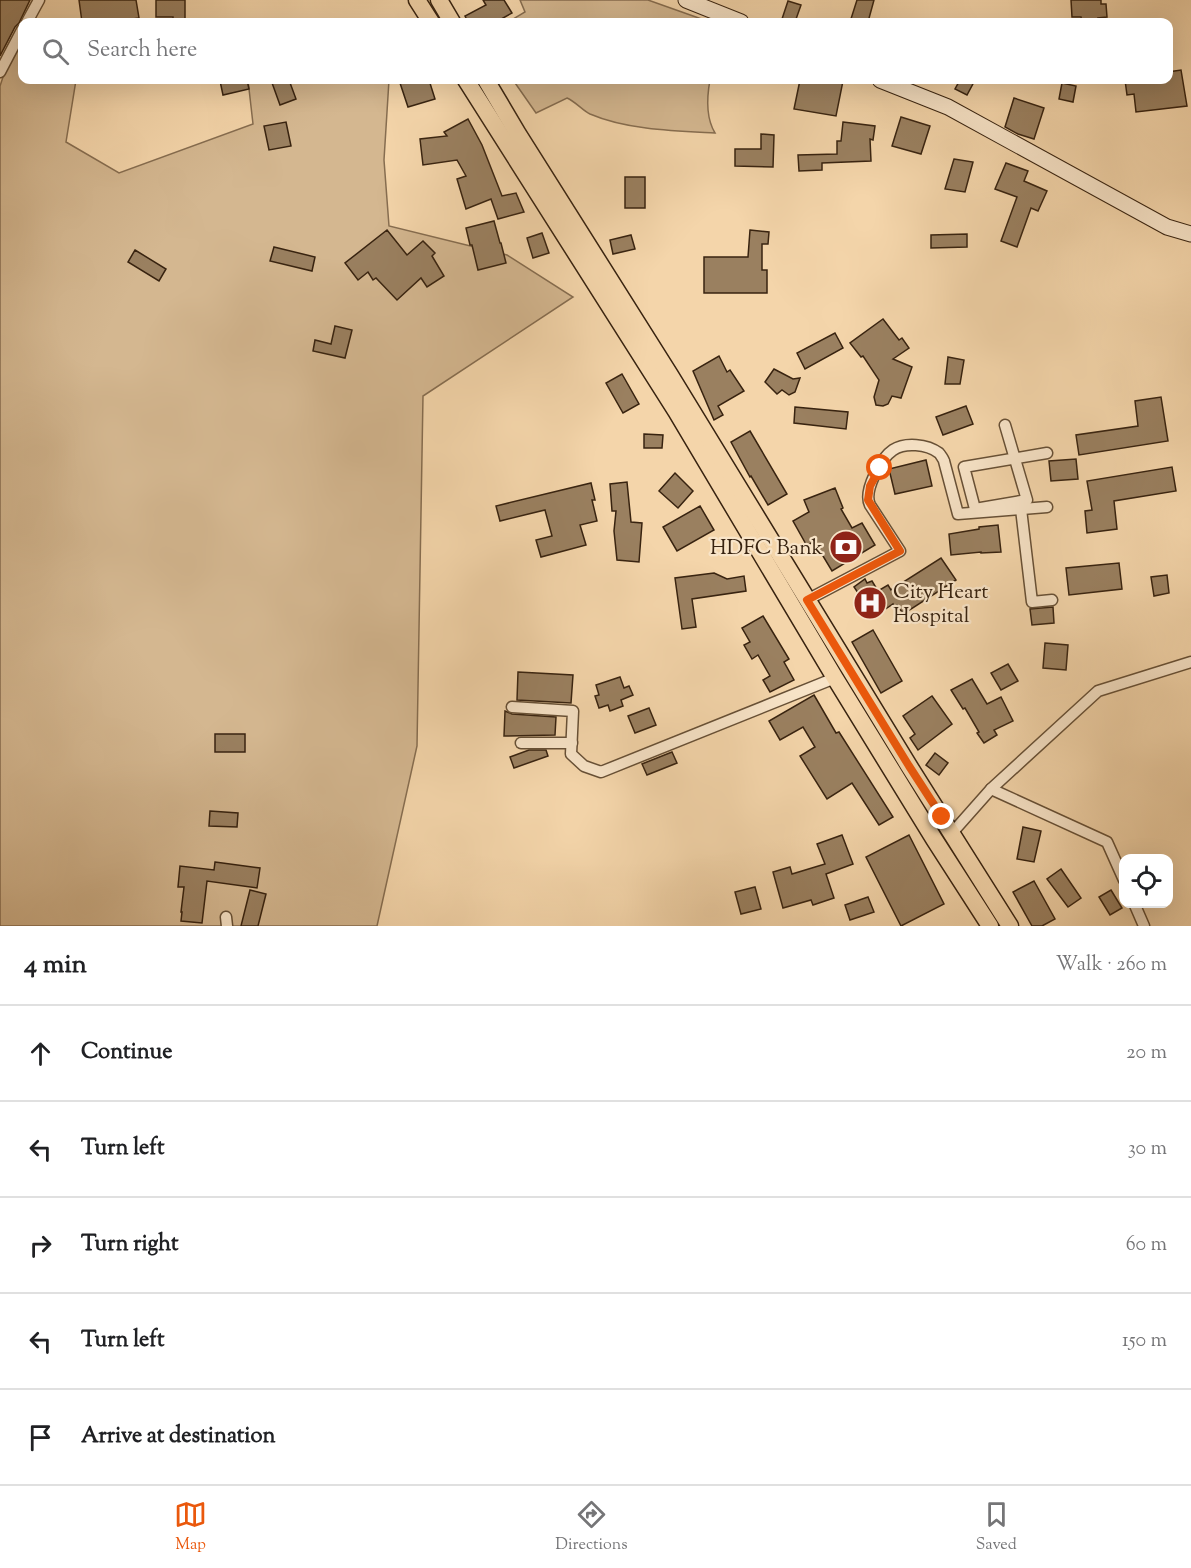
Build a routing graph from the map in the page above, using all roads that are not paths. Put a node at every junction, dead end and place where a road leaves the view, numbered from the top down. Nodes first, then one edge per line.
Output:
1 (39, 0) edge
2 (417, 0) edge
3 (439, 0) edge
4 (686, 0) edge
5 (29, 18) edge
6 (428, 18) edge
7 (450, 18) edge
8 (731, 18) edge
9 (18, 38) edge
10 (0, 72) edge
11 (469, 84) edge
12 (488, 84) edge
13 (890, 84) edge
14 (1191, 234) edge
15 (1005, 425) dead end
16 (1047, 453) dead end
17 (1015, 459) junction
18 (964, 467) junction
19 (947, 471) junction
20 (1047, 507) dead end
21 (1021, 509) junction
22 (807, 600) junction
23 (1052, 600) dead end
24 (1191, 662) edge
25 (835, 678) junction
26 (512, 707) dead end
27 (521, 744) dead end
28 (572, 744) junction
29 (991, 789) junction
30 (942, 817) junction
31 (926, 826) junction
32 (952, 833) junction
33 (1119, 868) edge
34 (1136, 908) edge
35 (990, 926) edge
36 (1010, 926) edge
37 (1143, 926) edge

1 - 5 street
2 - 6 main road
3 - 7 main road
4 - 8 street
9 - 10 street
11 - 25 main road
12 - 22 main road
13 - 14 street
15 - 17 street
16 - 17 street
17 - 18 street
17 - 18 street
18 - 19 street
19 - 21 street
19 - 22 street
20 - 21 street
21 - 23 street
22 - 30 main road
24 - 29 street
25 - 28 street
25 - 31 main road
26 - 28 street
27 - 28 street
29 - 32 street
29 - 33 street
30 - 31 main road
30 - 32 main road
31 - 35 main road
32 - 36 main road
34 - 37 street

